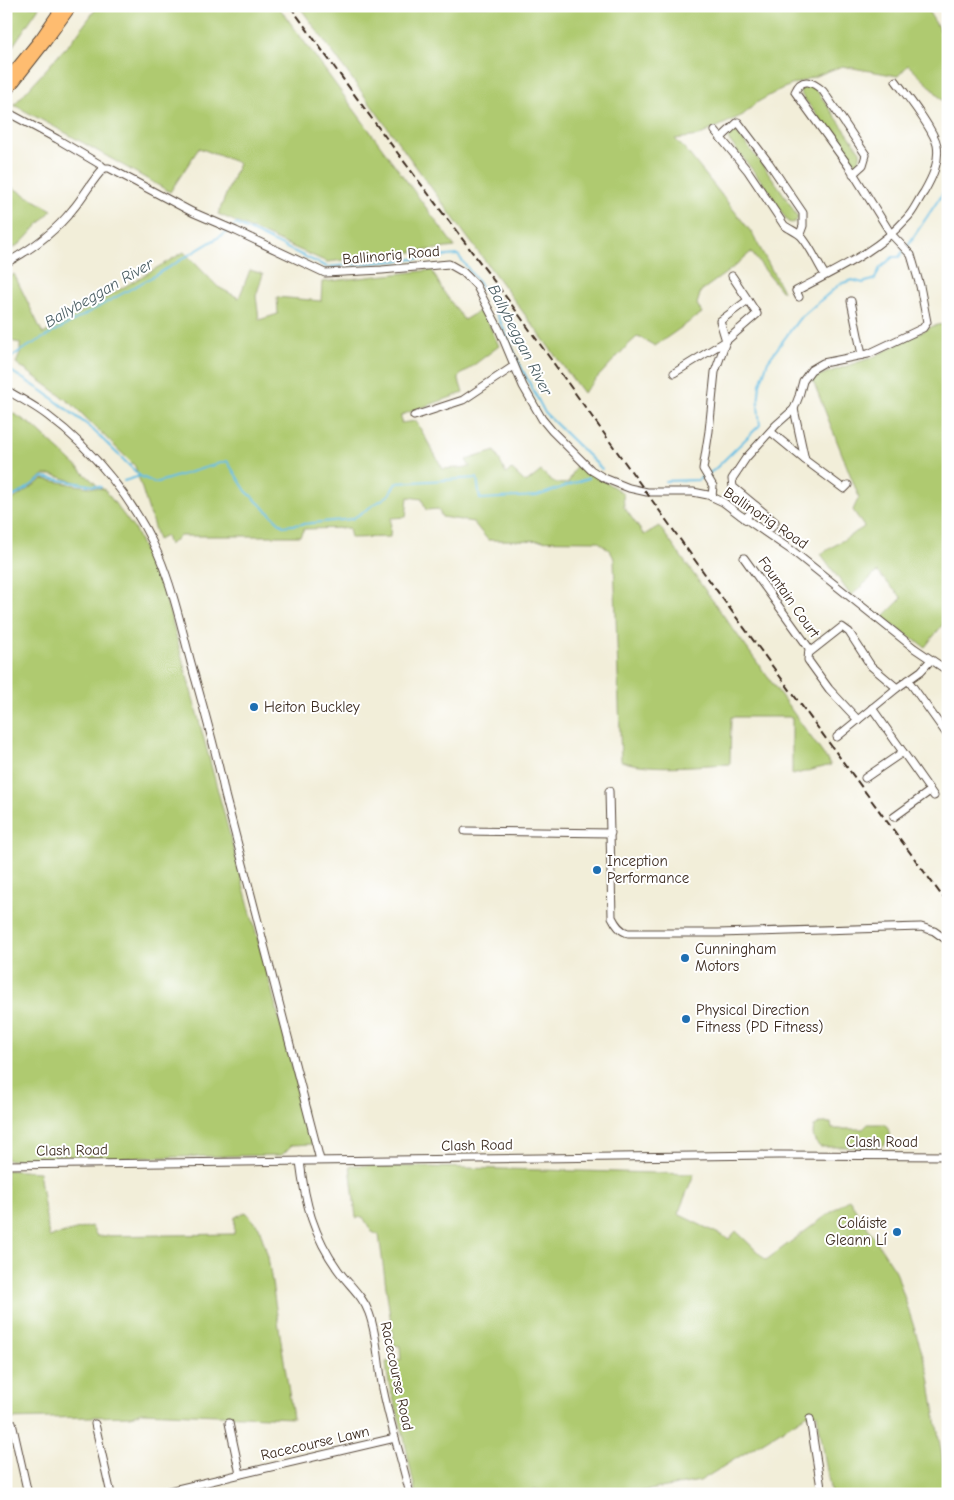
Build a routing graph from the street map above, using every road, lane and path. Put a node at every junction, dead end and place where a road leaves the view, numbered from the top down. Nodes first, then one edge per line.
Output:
1 (62, 6) edge
2 (72, 6) edge
3 (6, 80) edge
4 (896, 80) dead end
5 (6, 93) edge
6 (7, 112) edge
7 (715, 131) dead end
8 (721, 138) junction
9 (104, 168) junction
10 (853, 174) junction
11 (800, 234) junction
12 (891, 234) junction
13 (6, 263) edge
14 (825, 275) junction
15 (732, 276) dead end
16 (800, 297) dead end
17 (748, 300) junction
18 (851, 301) dead end
19 (726, 340) junction
20 (862, 355) junction
21 (514, 366) junction
22 (674, 373) dead end
23 (6, 390) edge
24 (794, 409) junction
25 (414, 416) dead end
26 (771, 432) junction
27 (805, 460) junction
28 (848, 485) dead end
29 (712, 497) junction
30 (756, 506) junction
31 (745, 519) junction
32 (771, 528) dead end
33 (744, 558) dead end
34 (809, 653) junction
35 (932, 660) junction
36 (948, 671) edge
37 (908, 680) junction
38 (897, 688) junction
39 (872, 708) junction
40 (858, 720) junction
41 (837, 736) dead end
42 (948, 736) edge
43 (903, 752) junction
44 (865, 778) dead end
45 (609, 791) dead end
46 (894, 817) dead end
47 (465, 831) dead end
48 (611, 833) junction
49 (948, 941) edge
50 (948, 1156) edge
51 (320, 1160) junction
52 (300, 1161) junction
53 (6, 1165) edge
54 (810, 1420) dead end
55 (12, 1423) dead end
56 (229, 1423) dead end
57 (95, 1424) dead end
58 (395, 1438) junction
59 (240, 1474) junction
60 (28, 1494) edge
61 (111, 1494) edge
62 (156, 1494) edge
63 (410, 1494) edge
64 (822, 1494) edge

1 - 3 main road
2 - 5 main road
4 - 12 street
6 - 9 street, Ballinorig Road
7 - 8 street
8 - 11 street
8 - 11 street
9 - 13 street
9 - 21 street, Ballinorig Road
10 - 10 street
10 - 12 street
11 - 14 street
12 - 14 street
12 - 20 street
14 - 16 street
15 - 17 street
17 - 19 street
17 - 19 street
18 - 20 street
19 - 22 street
19 - 29 street
20 - 24 street
21 - 25 street
21 - 29 street, Ballinorig Road
23 - 51 street
24 - 26 street
24 - 27 street
26 - 27 street
26 - 30 street
27 - 28 street
29 - 31 street, Ballinorig Road
30 - 31 street
30 - 32 street
31 - 35 street, Ballinorig Road
33 - 34 street, Fountain Court
34 - 38 street, Fountain Court
34 - 40 street, Fountain Court
35 - 36 street, Ballinorig Road
35 - 37 street
37 - 38 street
37 - 42 street
38 - 39 street
39 - 40 street
39 - 43 street
40 - 41 street
43 - 44 street
43 - 46 street
45 - 48 street
47 - 48 street
48 - 49 street
50 - 51 street, Clash Road
51 - 52 street, Clash Road
52 - 53 street, Clash Road
52 - 58 street, Racecourse Road
54 - 64 street
55 - 60 street
56 - 59 street
57 - 61 street
58 - 59 street, Racecourse Lawn
58 - 63 street, Racecourse Road
59 - 62 street, Racecourse Lawn

